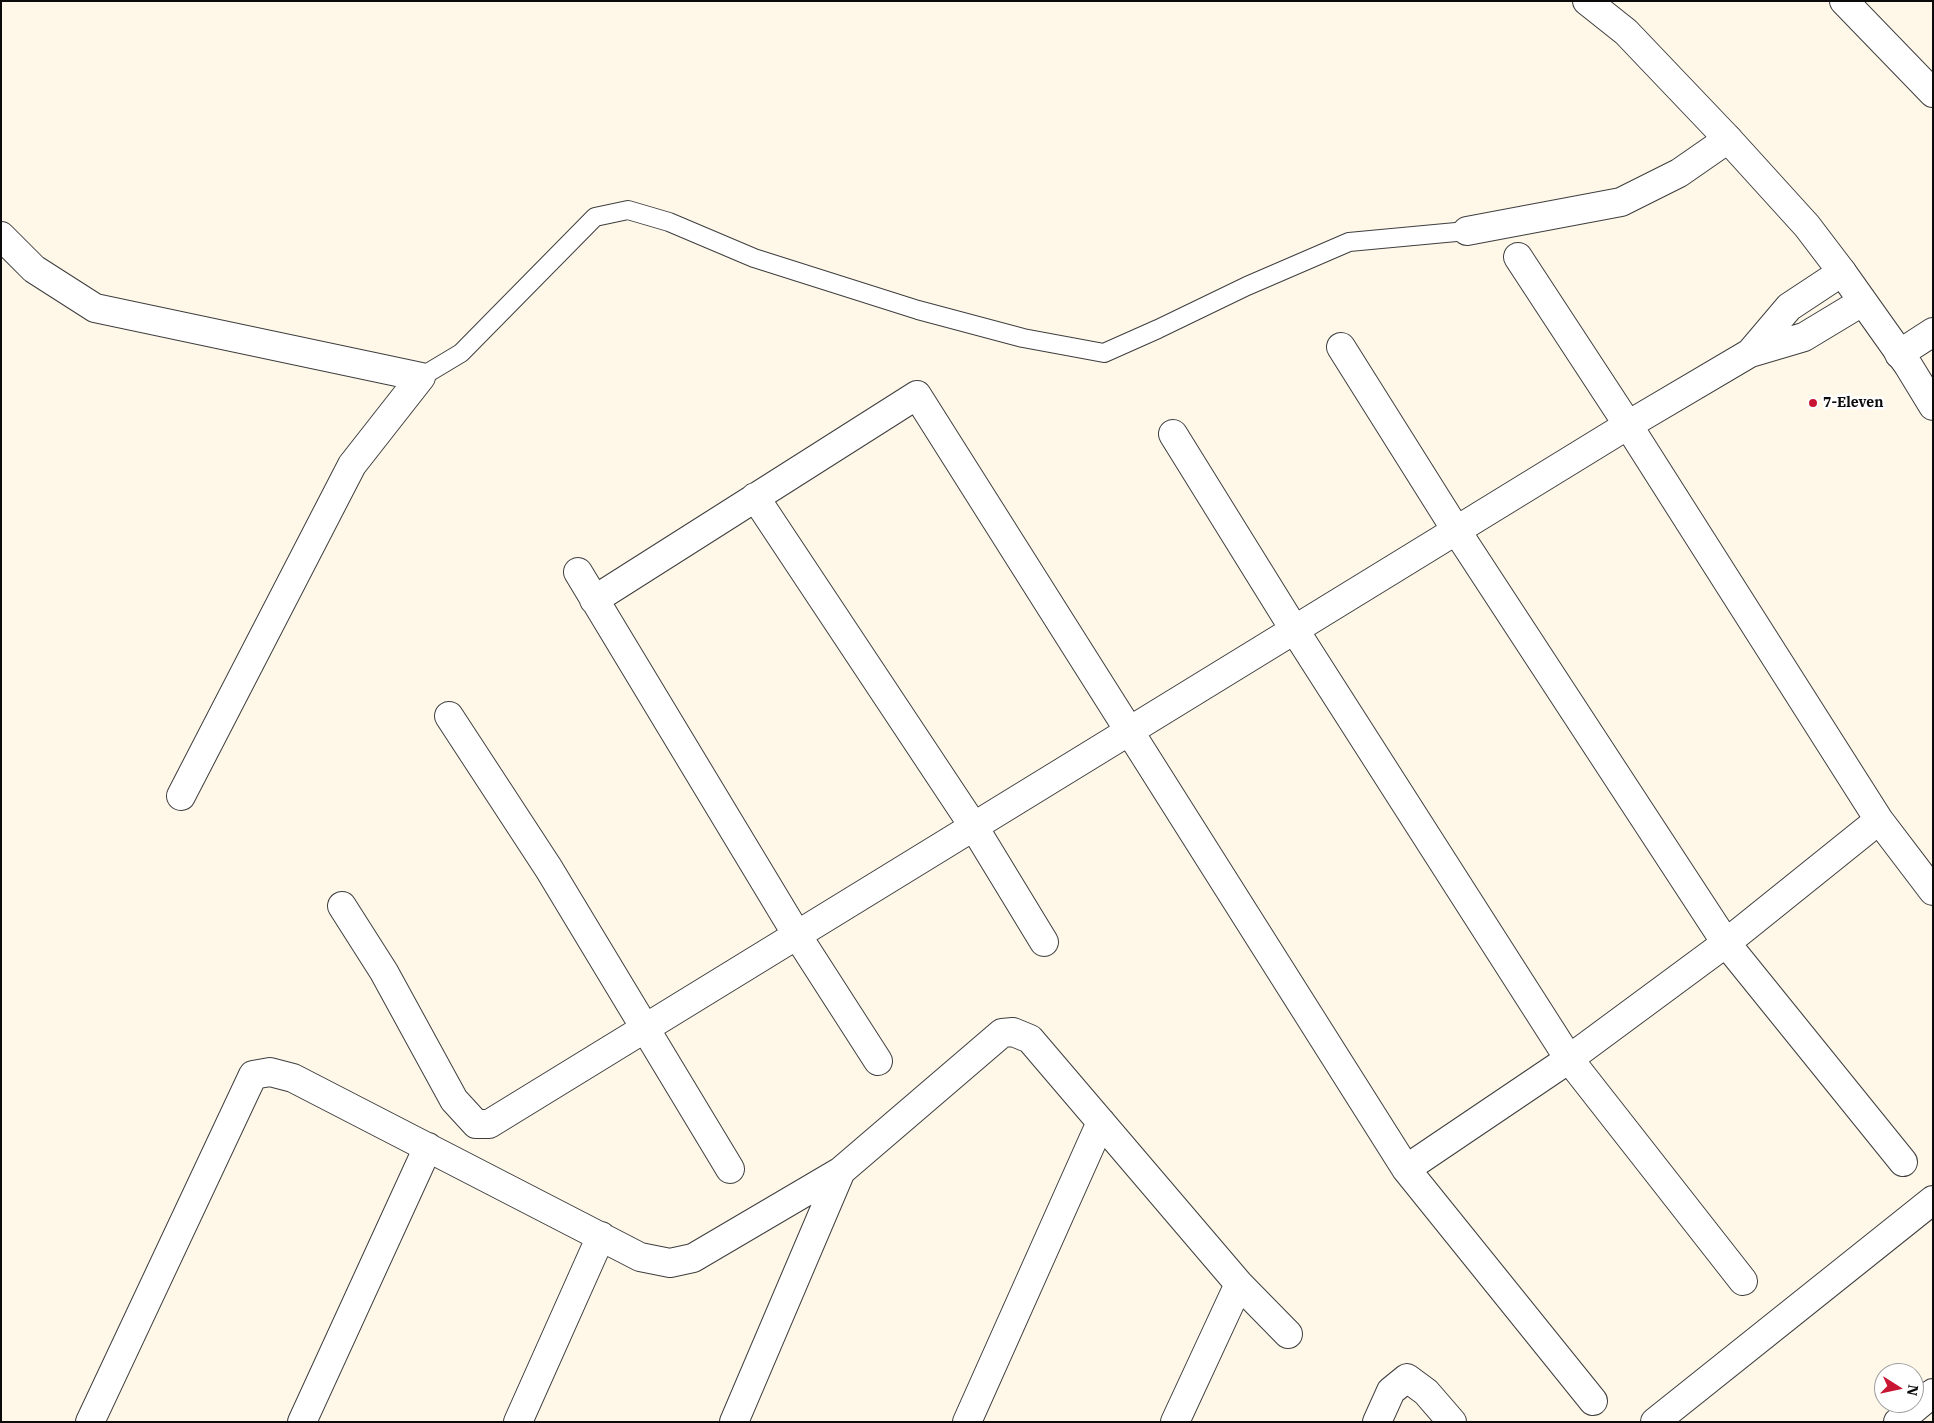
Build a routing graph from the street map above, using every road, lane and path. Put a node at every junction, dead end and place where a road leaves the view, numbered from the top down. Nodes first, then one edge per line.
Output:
1 (1844, 1) edge
2 (1602, 5) edge
3 (1933, 93) edge
4 (1728, 139) junction
5 (1466, 232) joint
6 (1, 236) edge
7 (1518, 258) dead end
8 (1842, 272) junction
9 (1862, 302) junction
10 (1933, 332) edge
11 (1341, 347) dead end
12 (1750, 353) junction
13 (1899, 354) junction
14 (421, 377) junction
15 (1933, 406) edge
16 (1628, 424) junction
17 (1173, 434) dead end
18 (755, 497) junction
19 (1456, 530) junction
20 (578, 572) dead end
21 (594, 600) junction
22 (1294, 629) junction
23 (449, 716) dead end
24 (1129, 731) junction
25 (181, 796) dead end
26 (1879, 820) junction
27 (974, 827) junction
28 (1933, 891) edge
29 (342, 906) dead end
30 (797, 934) junction
31 (1044, 942) dead end
32 (1726, 943) junction
33 (644, 1029) junction
34 (1569, 1058) junction
35 (878, 1060) dead end
36 (1101, 1122) junction
37 (428, 1147) junction
38 (1903, 1162) dead end
39 (730, 1169) dead end
40 (1406, 1169) junction
41 (841, 1171) junction
42 (1933, 1200) edge
43 (601, 1236) junction
44 (1743, 1281) dead end
45 (1239, 1284) junction
46 (1288, 1334) dead end
47 (1933, 1393) edge
48 (1593, 1401) dead end
49 (90, 1422) edge
50 (302, 1422) edge
51 (518, 1422) edge
52 (734, 1422) edge
53 (967, 1422) edge
54 (1175, 1422) edge
55 (1377, 1422) edge
56 (1452, 1422) edge
57 (1654, 1422) edge
58 (1898, 1422) edge

1 - 3 street
2 - 4 street
4 - 5 street
4 - 8 street
5 - 14 lane
6 - 14 street
7 - 16 street
8 - 9 street
8 - 12 street
9 - 12 street
9 - 13 street
10 - 13 street
11 - 19 street
12 - 16 street
13 - 15 street
14 - 25 street
16 - 19 street
16 - 26 street
17 - 22 street
18 - 21 street
18 - 24 street
18 - 27 street
19 - 22 street
19 - 32 street
20 - 21 street
21 - 30 street
22 - 24 street
22 - 34 street
23 - 33 street
24 - 27 street
24 - 40 street
26 - 28 street
26 - 32 street
27 - 30 street
27 - 31 street
29 - 33 street
30 - 33 street
30 - 35 street
32 - 34 street
32 - 38 street
33 - 39 street
34 - 40 street
34 - 44 street
36 - 41 street
36 - 45 street
36 - 53 street
37 - 43 street
37 - 49 street
37 - 50 street
40 - 48 street
41 - 43 street
41 - 52 street
42 - 57 street
43 - 51 street
45 - 46 street
45 - 54 street
47 - 58 street
55 - 56 street

